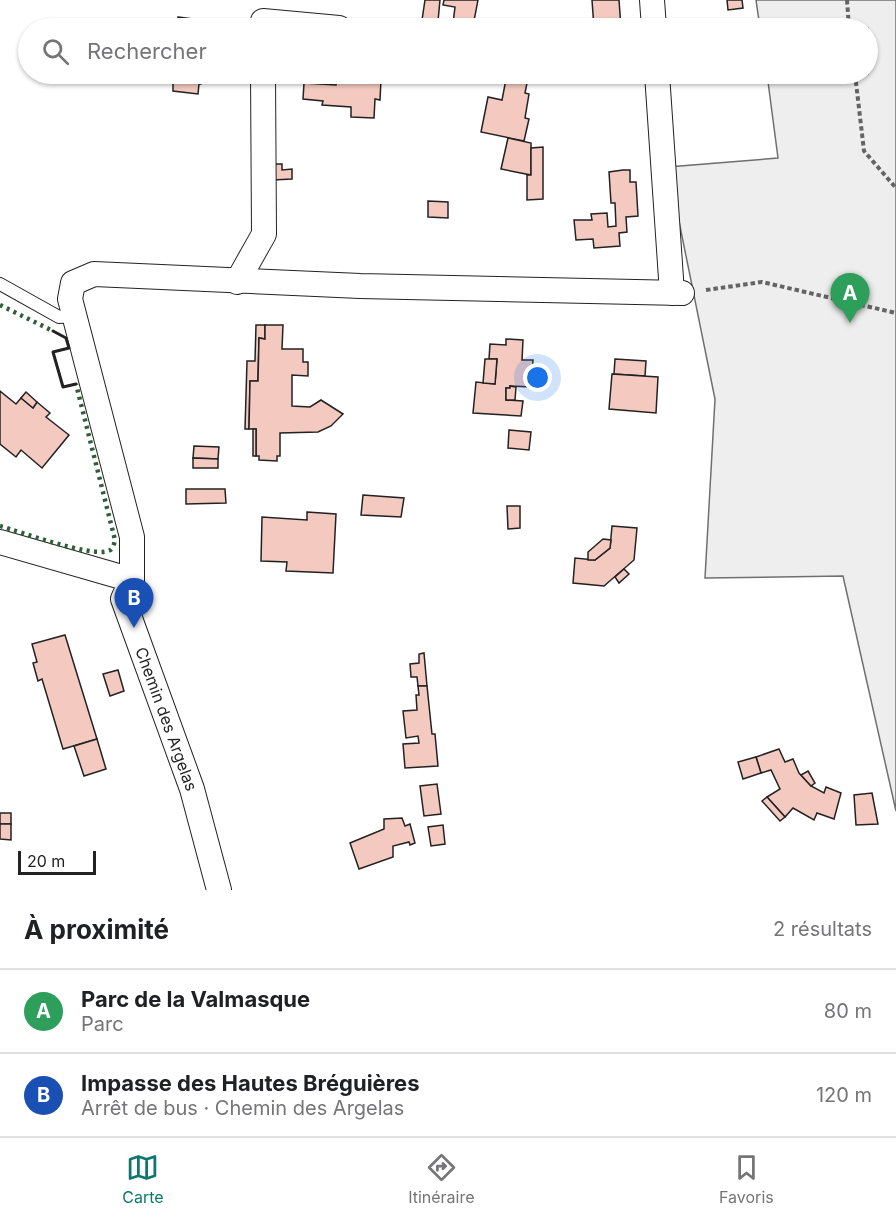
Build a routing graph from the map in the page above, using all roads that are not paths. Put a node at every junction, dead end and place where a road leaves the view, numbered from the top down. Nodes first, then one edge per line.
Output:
1 (652, 0) edge
2 (653, 18) edge
3 (263, 84) edge
4 (658, 84) edge
5 (237, 282) junction
6 (0, 284) edge
7 (74, 316) junction
8 (0, 543) edge
9 (132, 579) junction
10 (219, 890) edge

1 - 2 street
3 - 5 street
4 - 5 street
5 - 7 street, Chemin des Argelas
6 - 7 lane
7 - 9 street, Chemin des Argelas
8 - 9 street
9 - 10 street, Chemin des Argelas

